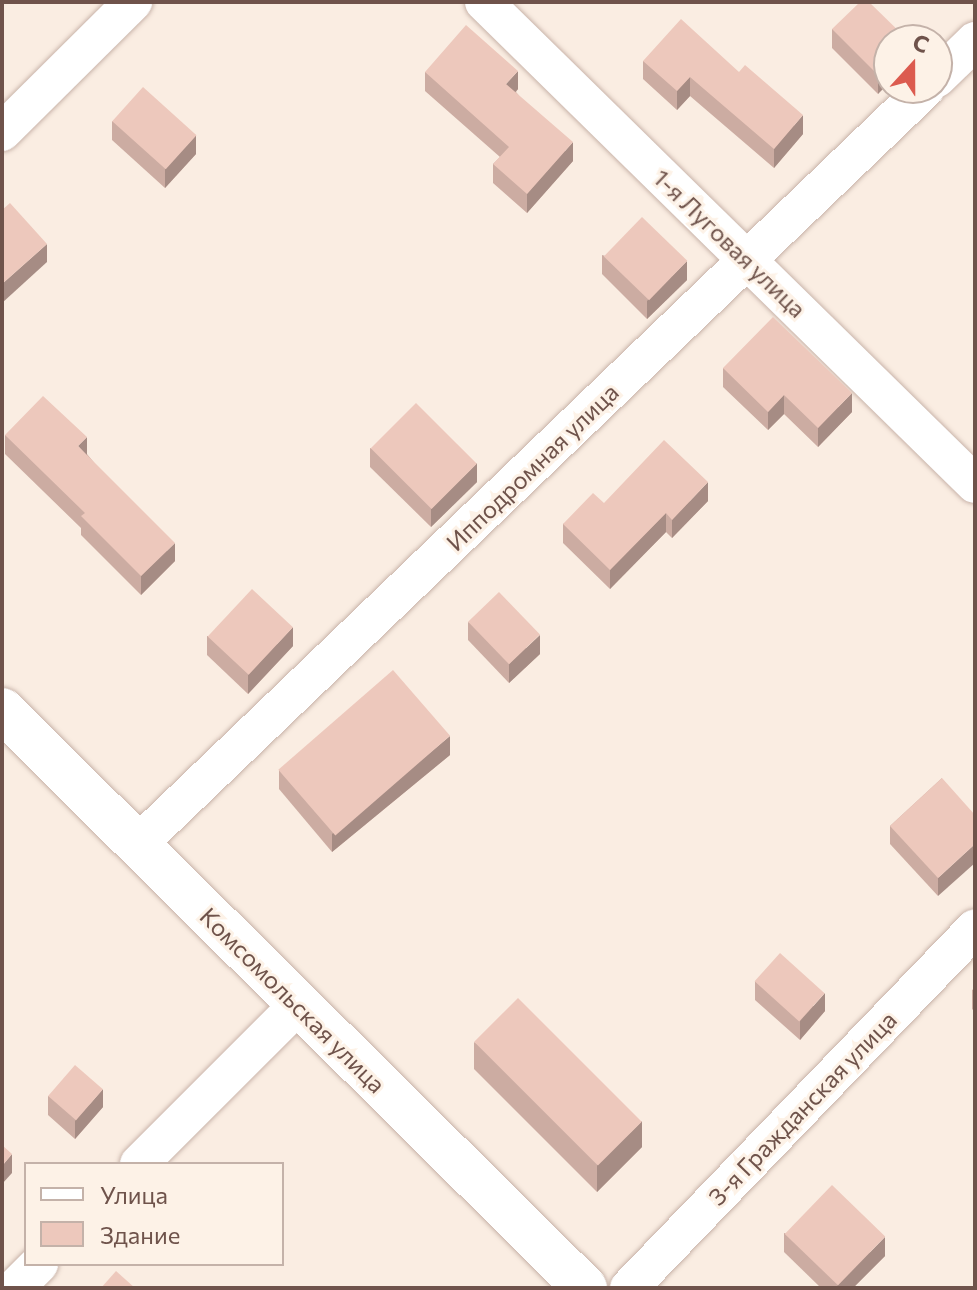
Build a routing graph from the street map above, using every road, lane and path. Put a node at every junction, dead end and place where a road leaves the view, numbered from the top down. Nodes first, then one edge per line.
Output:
1 (133, 2) edge
2 (484, 2) edge
3 (975, 41) edge
4 (953, 62) edge
5 (910, 104) edge
6 (2, 132) edge
7 (748, 261) junction
8 (975, 484) edge
9 (2, 710) edge
10 (137, 845) junction
11 (975, 929) edge
12 (298, 1005) junction
13 (141, 1162) edge
14 (37, 1266) edge
15 (15, 1288) edge
16 (585, 1288) edge
17 (629, 1288) edge

1 - 6 street
2 - 7 street, 1-я Луговая улица
3 - 4 street
5 - 7 street, Ипподромная улица
7 - 8 street, 1-я Луговая улица
7 - 10 street, Ипподромная улица
9 - 10 main road, Комсомольская улица
10 - 12 main road, Комсомольская улица
11 - 17 street, 3-я Гражданская улица
12 - 13 street
12 - 16 main road, Комсомольская улица
14 - 15 street

